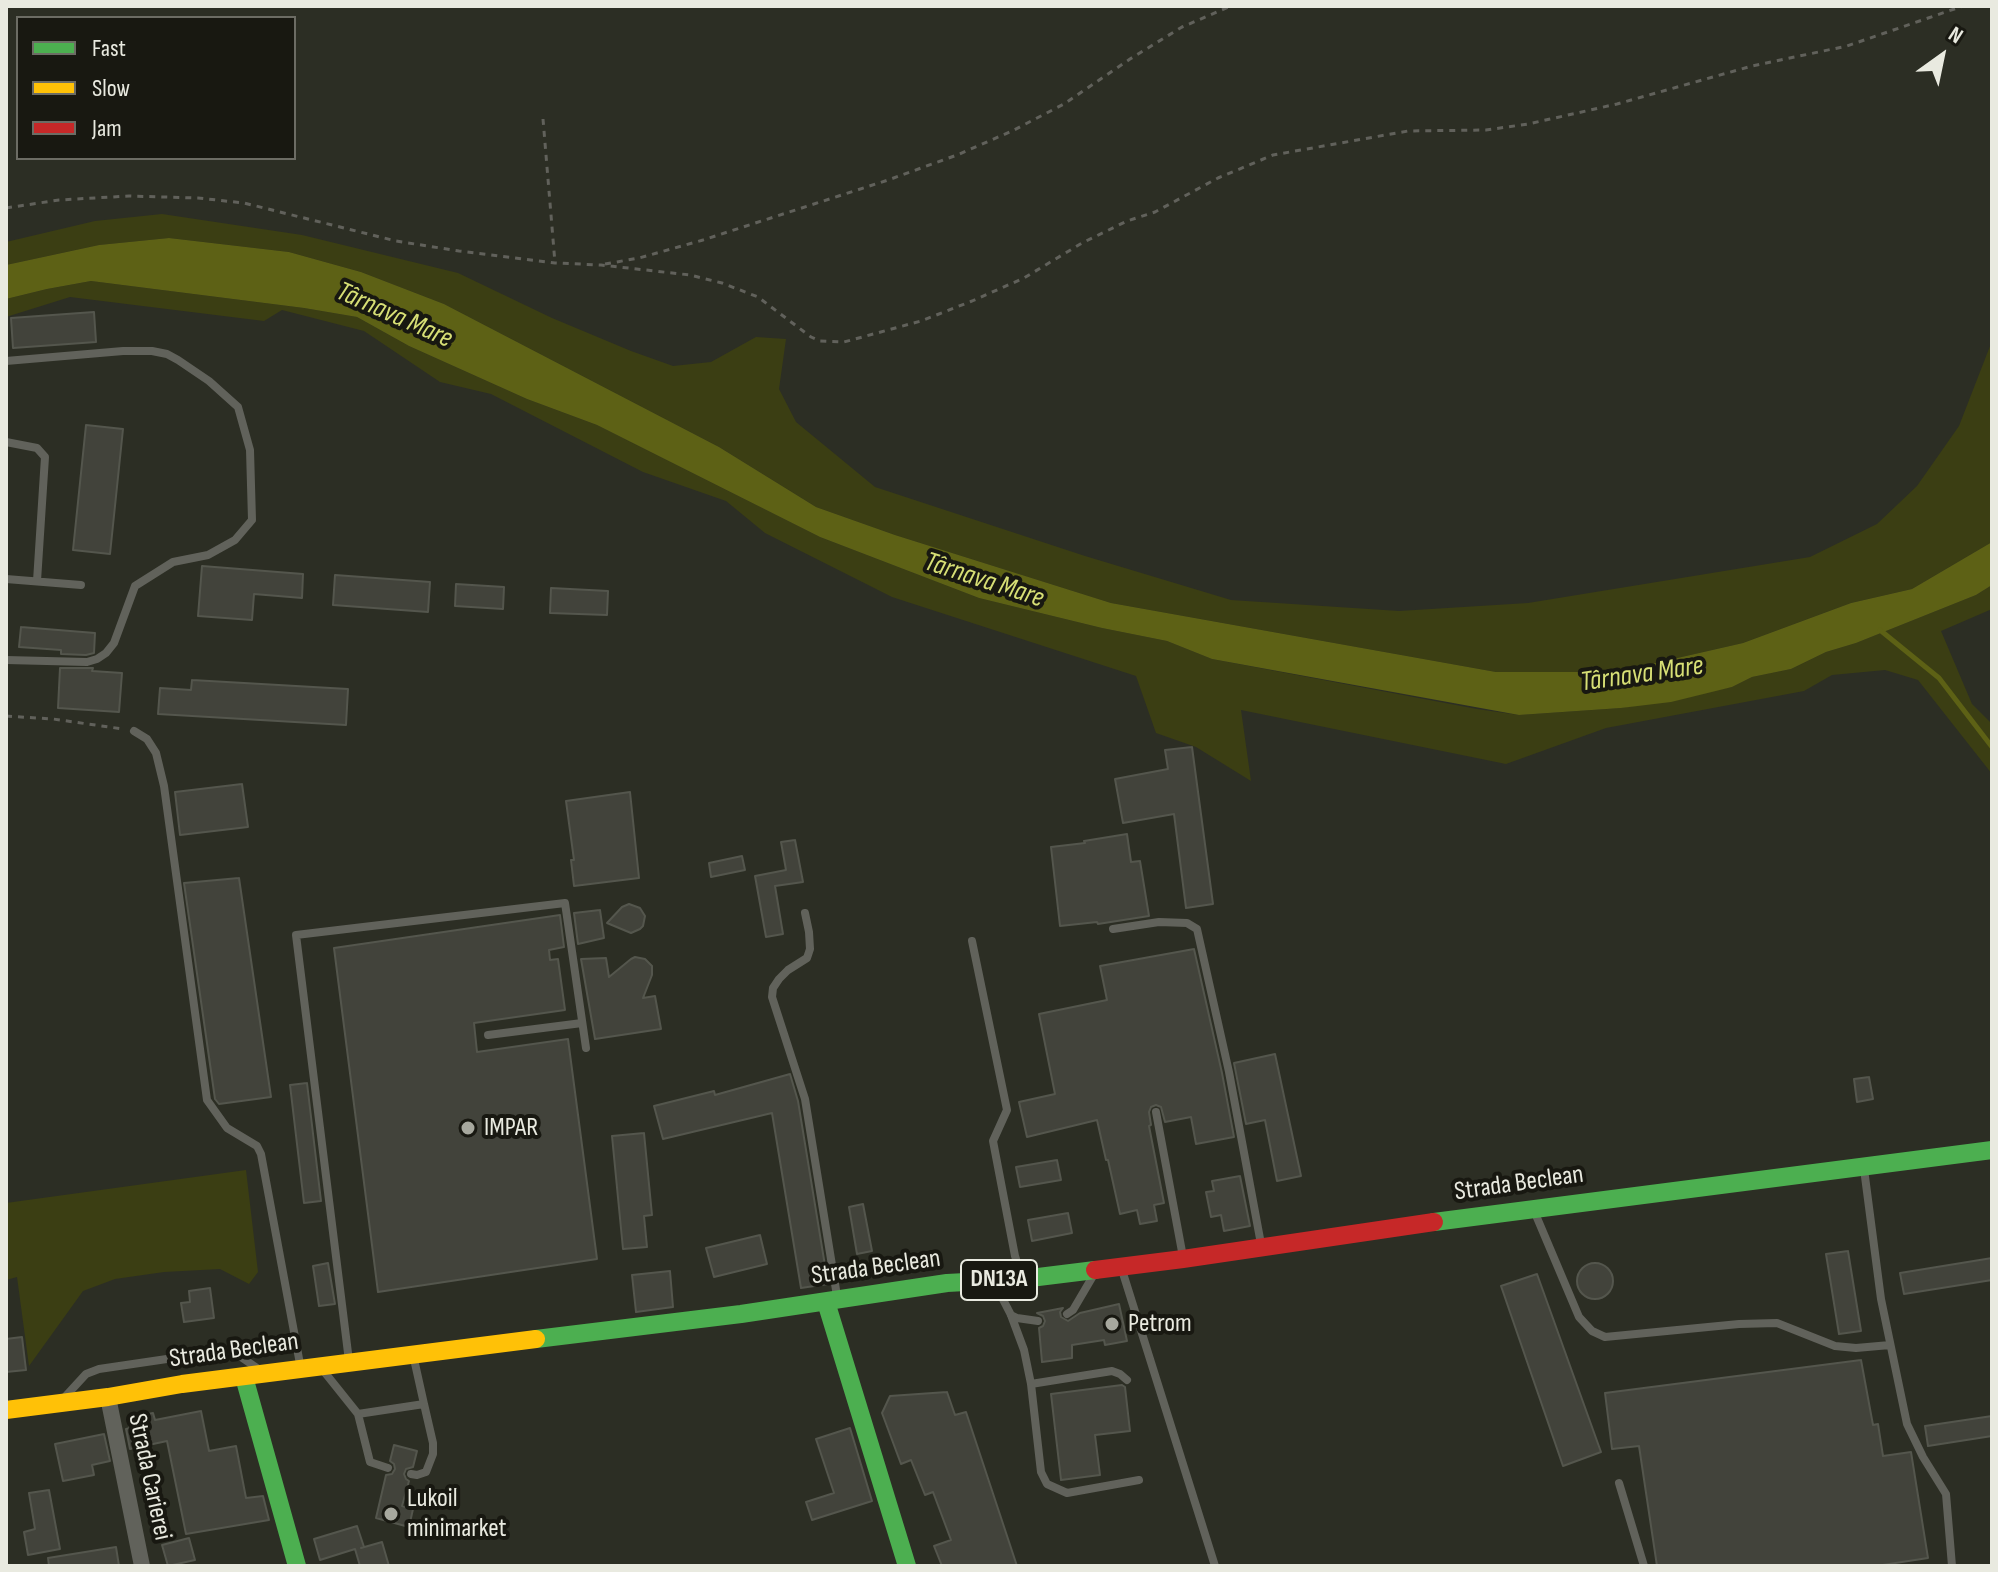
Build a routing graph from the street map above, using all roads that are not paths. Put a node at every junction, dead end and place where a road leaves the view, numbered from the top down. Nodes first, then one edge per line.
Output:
1 (6, 361) edge
2 (6, 442) edge
3 (6, 579) edge
4 (37, 581) junction
5 (81, 585) dead end
6 (6, 660) edge
7 (134, 731) road end
8 (805, 913) dead end
9 (1113, 929) dead end
10 (972, 941) dead end
11 (582, 1023) junction
12 (488, 1035) dead end
13 (586, 1048) dead end
14 (1156, 1112) dead end
15 (1992, 1150) edge
16 (1863, 1166) junction
17 (1533, 1208) junction
18 (1262, 1246) junction
19 (1183, 1259) junction
20 (1121, 1266) junction
21 (1098, 1268) junction
22 (1022, 1279) junction
23 (993, 1280) junction
24 (832, 1301) junction
25 (1067, 1314) dead end
26 (1011, 1315) junction
27 (1038, 1321) dead end
28 (1890, 1345) junction
29 (413, 1355) junction
30 (349, 1363) junction
31 (310, 1367) junction
32 (265, 1373) junction
33 (244, 1377) junction
34 (1127, 1380) dead end
35 (1031, 1384) junction
36 (108, 1397) junction
37 (59, 1404) junction
38 (424, 1404) junction
39 (6, 1410) edge
40 (358, 1414) junction
41 (388, 1468) dead end
42 (411, 1474) dead end
43 (1139, 1480) dead end
44 (1619, 1483) dead end
45 (142, 1566) edge
46 (297, 1566) edge
47 (907, 1566) edge
48 (1215, 1566) edge
49 (1644, 1566) edge
50 (1952, 1566) edge

1 - 6 lane
2 - 4 lane
3 - 4 lane
4 - 5 lane
7 - 31 lane
8 - 24 lane
9 - 18 lane
10 - 22 lane
11 - 12 lane
11 - 13 lane
11 - 30 lane
14 - 19 lane
15 - 16 main road, Strada Beclean / DN13A
16 - 17 main road, Strada Beclean / DN13A
16 - 28 lane
17 - 18 main road, Strada Beclean / DN13A
17 - 28 lane
18 - 19 main road, Strada Beclean / DN13A
19 - 20 main road, Strada Beclean / DN13A
20 - 21 main road, Strada Beclean / DN13A
20 - 48 lane
21 - 22 main road, Strada Beclean / DN13A
21 - 25 lane
22 - 23 main road, Strada Beclean / DN13A
23 - 24 main road, Strada Beclean / DN13A
23 - 26 lane
24 - 29 main road, Strada Beclean / DN13A
24 - 47 main road
26 - 27 lane
26 - 35 lane
28 - 50 lane
29 - 30 main road, Strada Beclean / DN13A
29 - 38 lane
30 - 31 main road, Strada Beclean / DN13A
31 - 32 main road, Strada Beclean / DN13A
31 - 40 lane
32 - 33 main road, Strada Beclean / DN13A
32 - 37 lane
33 - 36 main road, Strada Beclean / DN13A
33 - 46 main road
34 - 35 lane
35 - 43 lane
36 - 37 main road, Strada Beclean / DN13A
36 - 45 street, Strada Carierei
37 - 39 main road, Strada Beclean / DN13A
38 - 40 lane
38 - 42 lane
40 - 41 lane
44 - 49 lane

